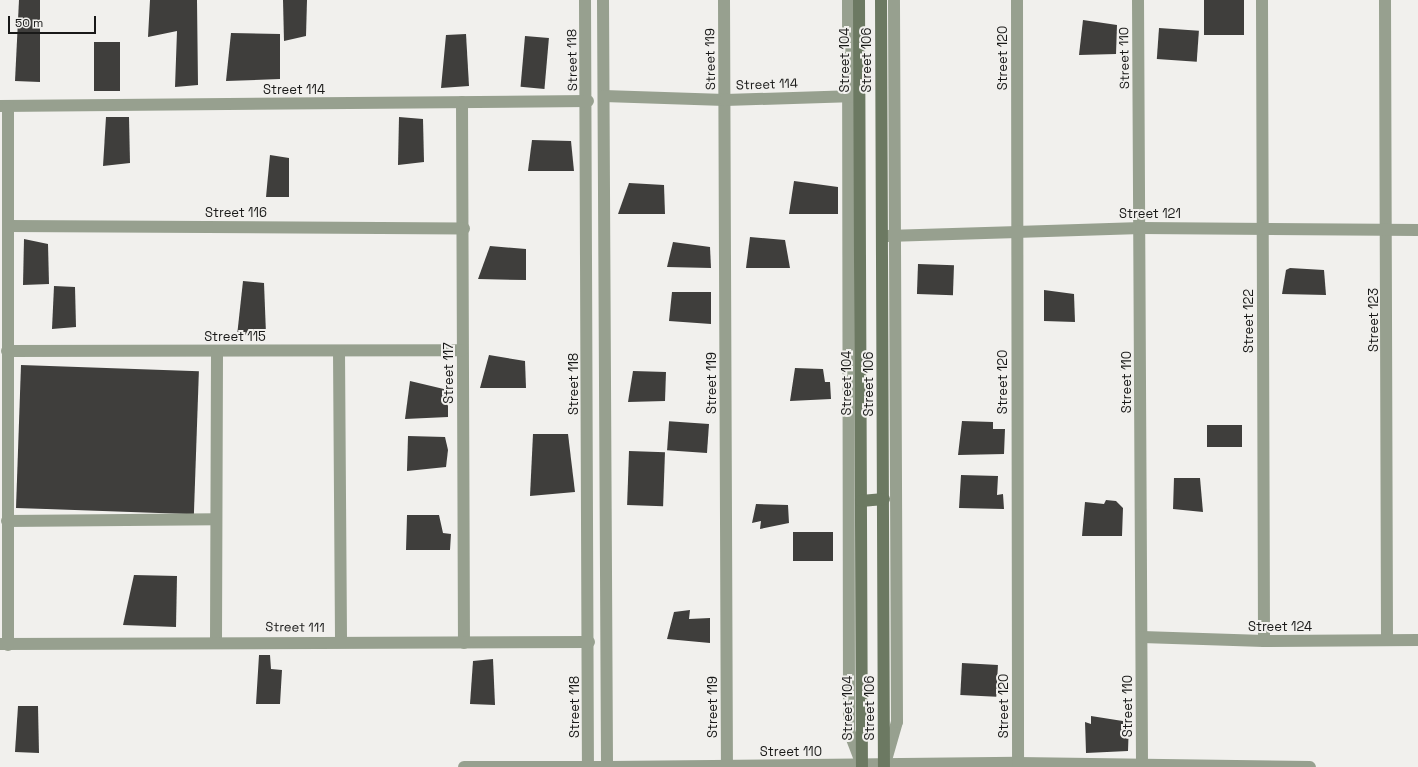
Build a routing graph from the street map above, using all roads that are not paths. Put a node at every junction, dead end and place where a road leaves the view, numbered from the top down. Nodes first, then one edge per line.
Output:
1 (585, 0) edge
2 (603, 0) edge
3 (724, 0) edge
4 (848, 0) edge
5 (859, 0) edge
6 (881, 0) edge
7 (894, 0) edge
8 (1017, 0) edge
9 (1138, 0) edge
10 (1262, 0) edge
11 (1385, 0) edge
12 (894, 75) junction
13 (881, 76) junction
14 (604, 96) junction
15 (854, 96) junction
16 (725, 100) junction
17 (588, 101) junction
18 (462, 102) junction
19 (4, 106) edge
20 (8, 226) junction
21 (464, 228) junction
22 (1140, 228) junction
23 (1262, 230) junction
24 (1418, 230) edge
25 (1016, 231) junction
26 (1388, 231) junction
27 (894, 235) junction
28 (882, 236) junction
29 (462, 350) junction
30 (7, 351) junction
31 (217, 351) junction
32 (339, 352) junction
33 (848, 363) junction
34 (861, 364) junction
35 (884, 499) junction
36 (861, 500) junction
37 (216, 519) junction
38 (7, 521) junction
39 (861, 633) junction
40 (849, 634) junction
41 (1142, 637) junction
42 (896, 638) junction
43 (884, 639) junction
44 (1387, 640) junction
45 (1418, 640) edge
46 (216, 641) junction
47 (1264, 641) junction
48 (341, 642) junction
49 (589, 642) junction
50 (4, 644) edge
51 (464, 644) junction
52 (1018, 764) junction
53 (1142, 764) junction
54 (727, 766) edge
55 (862, 766) edge
56 (884, 766) edge
57 (464, 767) edge
58 (588, 767) edge
59 (603, 767) edge
60 (608, 767) edge
61 (1310, 767) edge

1 - 17 street, Street 118
2 - 14 street
3 - 16 street, Street 119
4 - 15 street
5 - 15 street, Street 104
6 - 13 street, Street 106
7 - 12 street
8 - 25 street, Street 120
9 - 22 street, Street 110
10 - 23 street, Street 122
11 - 26 street, Street 123
12 - 13 street
12 - 27 street
13 - 28 street, Street 106
14 - 16 street, Street 114
14 - 60 street
15 - 16 street, Street 114
15 - 33 street
15 - 34 street, Street 104
16 - 54 street, Street 119
17 - 18 street, Street 114
17 - 49 street, Street 118
18 - 19 street, Street 114
18 - 21 street, Street 117
19 - 20 street
20 - 21 street, Street 116
20 - 30 street
21 - 29 street, Street 117
22 - 23 street, Street 121
22 - 25 street, Street 121
22 - 41 street, Street 110
23 - 26 street, Street 121
23 - 47 street, Street 122
24 - 26 street, Street 121
25 - 27 street, Street 121
25 - 52 street, Street 120
26 - 44 street, Street 123
27 - 28 street, Street 121
27 - 42 street
28 - 35 street, Street 106
29 - 32 street, Street 115
29 - 51 street, Street 117
30 - 31 street, Street 115
30 - 38 street
31 - 32 street, Street 115
31 - 37 street
32 - 48 street
33 - 34 street
33 - 40 street
34 - 36 street, Street 104
35 - 36 street
35 - 43 street, Street 106
36 - 39 street, Street 104
37 - 38 street
37 - 46 street
38 - 50 street
39 - 40 street
39 - 55 street, Street 104
40 - 55 street
41 - 47 street, Street 124
41 - 53 street, Street 110
42 - 43 street
42 - 56 street
43 - 56 street, Street 106
44 - 45 street, Street 124
44 - 47 street, Street 124
46 - 48 street, Street 111
46 - 50 street, Street 111
48 - 51 street, Street 111
49 - 51 street, Street 111
49 - 58 street, Street 118
52 - 53 street, Street 110
52 - 56 street, Street 110
53 - 61 street, Street 110
54 - 55 street, Street 110
54 - 60 street, Street 110
55 - 56 street, Street 110
57 - 58 street
58 - 59 street

